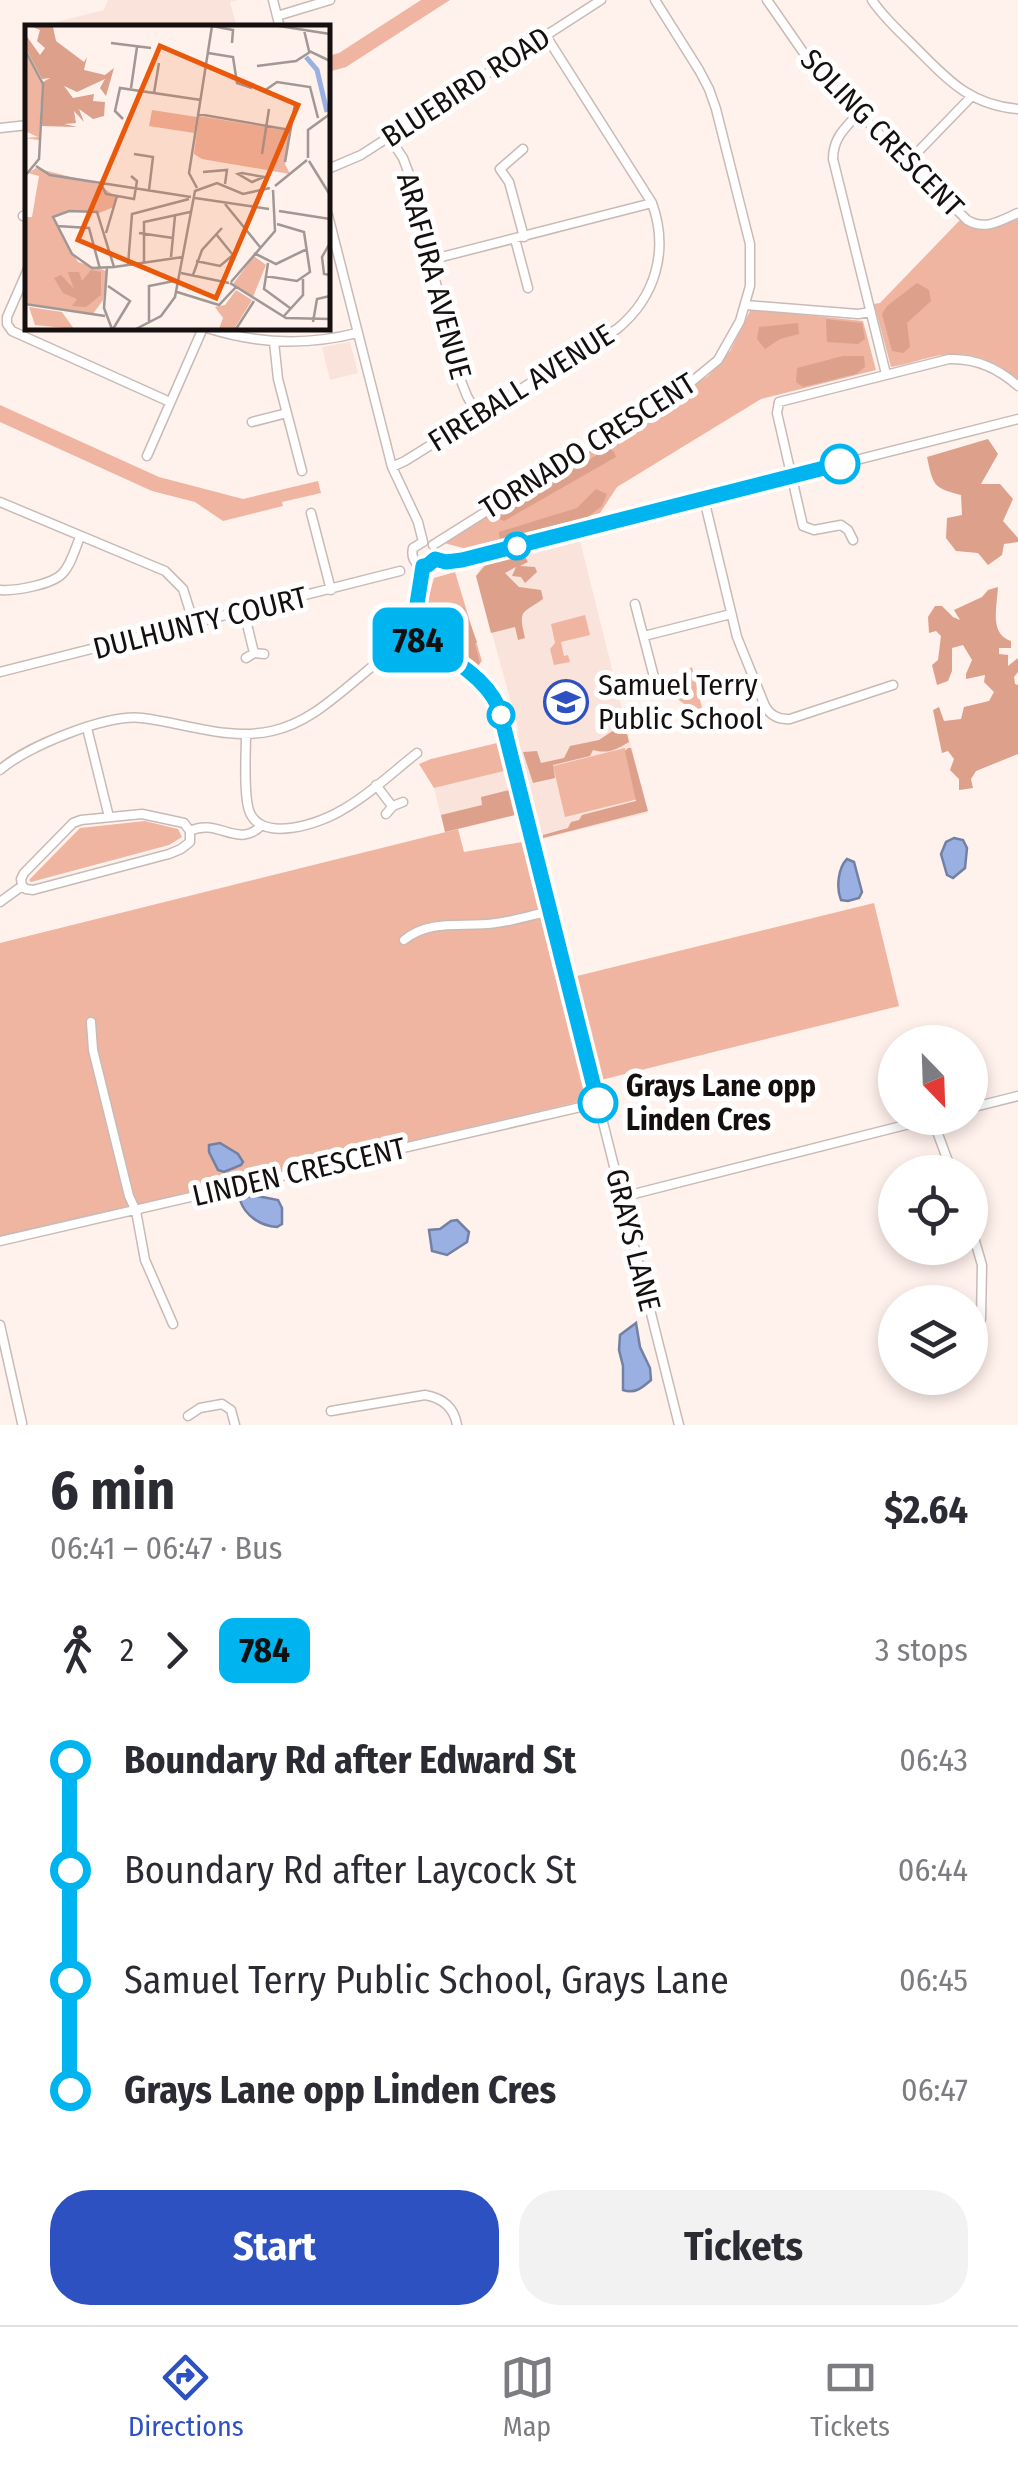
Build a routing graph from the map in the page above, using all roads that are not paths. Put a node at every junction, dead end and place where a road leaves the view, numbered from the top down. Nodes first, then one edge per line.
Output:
1 (273, 0) edge
2 (330, 0) edge
3 (579, 0) edge
4 (602, 0) edge
5 (654, 0) edge
6 (767, 0) edge
7 (872, 0) edge
8 (586, 10) junction
9 (277, 16) junction
10 (279, 25) edge
11 (546, 36) junction
12 (971, 97) junction
13 (1018, 109) edge
14 (858, 114) junction
15 (25, 125) edge
16 (0, 128) edge
17 (389, 137) junction
18 (523, 149) dead end
19 (908, 162) junction
20 (330, 168) edge
21 (652, 202) junction
22 (1018, 213) edge
23 (520, 238) junction
24 (332, 249) edge
25 (430, 260) junction
26 (25, 276) edge
27 (528, 288) dead end
28 (746, 305) junction
29 (871, 312) junction
30 (204, 330) edge
31 (213, 330) edge
32 (358, 333) junction
33 (274, 342) junction
34 (886, 374) junction
35 (1018, 386) edge
36 (170, 402) junction
37 (286, 413) junction
38 (478, 416) junction
39 (1018, 419) edge
40 (252, 422) dead end
41 (148, 456) dead end
42 (392, 467) junction
43 (302, 471) dead end
44 (792, 476) junction
45 (704, 499) junction
46 (0, 502) edge
47 (311, 512) dead end
48 (80, 537) junction
49 (854, 540) dead end
50 (423, 542) junction
51 (433, 546) junction
52 (435, 559) junction
53 (423, 566) junction
54 (400, 571) dead end
55 (0, 590) edge
56 (331, 590) junction
57 (635, 604) dead end
58 (244, 612) junction
59 (731, 614) junction
60 (194, 624) junction
61 (406, 633) junction
62 (644, 636) junction
63 (255, 655) dead end
64 (0, 672) edge
65 (894, 685) dead end
66 (664, 692) dead end
67 (87, 728) junction
68 (246, 734) junction
69 (417, 752) dead end
70 (0, 770) edge
71 (376, 785) junction
72 (403, 802) dead end
73 (109, 817) junction
74 (262, 826) junction
75 (190, 831) junction
76 (22, 886) junction
77 (0, 902) edge
78 (550, 911) junction
79 (404, 940) dead end
80 (91, 1022) dead end
81 (1018, 1096) edge
82 (598, 1103) junction
83 (988, 1104) edge
84 (878, 1132) edge
85 (622, 1197) junction
86 (136, 1210) junction
87 (0, 1241) edge
88 (173, 1324) dead end
89 (0, 1325) edge
90 (331, 1411) dead end
91 (188, 1416) dead end
92 (22, 1423) edge
93 (235, 1425) edge
94 (457, 1425) edge
95 (679, 1425) edge

1 - 9 street
2 - 9 street
3 - 8 street
4 - 8 street, BLUEBIRD ROAD
5 - 28 street, TORNADO CRESCENT
6 - 14 street, SOLING CRESCENT
7 - 12 street
8 - 11 street, BLUEBIRD ROAD
9 - 10 street
11 - 17 street, BLUEBIRD ROAD
11 - 21 street, FIREBALL AVENUE
12 - 13 street
12 - 19 street
14 - 19 street, SOLING CRESCENT
14 - 29 street
15 - 16 street
17 - 20 street, BLUEBIRD ROAD
17 - 25 street, ARAFURA AVENUE
18 - 23 street
19 - 22 street, SOLING CRESCENT
21 - 23 street
21 - 38 street, FIREBALL AVENUE
23 - 25 street
23 - 27 street
24 - 32 street
25 - 38 street, ARAFURA AVENUE
26 - 36 street
28 - 29 street
28 - 51 street, TORNADO CRESCENT
29 - 34 street
30 - 36 street
31 - 33 street
32 - 33 street
32 - 42 street
33 - 37 street
34 - 35 street
34 - 44 street
36 - 41 street
37 - 40 street
37 - 43 street
38 - 42 street, FIREBALL AVENUE
39 - 44 street
42 - 50 street
44 - 45 street
44 - 49 street
45 - 52 street
45 - 59 street
46 - 48 street
47 - 56 street
48 - 55 street
48 - 60 street
50 - 51 street
50 - 53 street
51 - 52 street
52 - 53 street
53 - 61 street
54 - 56 street, DULHUNTY COURT
56 - 58 street, DULHUNTY COURT
57 - 62 street
58 - 60 street, DULHUNTY COURT
58 - 63 street
59 - 62 street
59 - 65 street
60 - 64 street, DULHUNTY COURT
61 - 68 street
61 - 78 street, GRAYS LANE
62 - 66 street
67 - 68 street
67 - 70 street
67 - 73 street
68 - 74 street
69 - 71 street
71 - 72 street
71 - 74 street
73 - 75 street
73 - 76 street
74 - 75 street
75 - 76 street
76 - 77 street
78 - 79 street
78 - 82 street, GRAYS LANE
80 - 86 street
81 - 83 street
82 - 85 street, GRAYS LANE
82 - 86 street, LINDEN CRESCENT
84 - 85 street
85 - 95 street, GRAYS LANE
86 - 87 street, LINDEN CRESCENT
86 - 88 street
89 - 92 street
90 - 94 street
91 - 93 street

